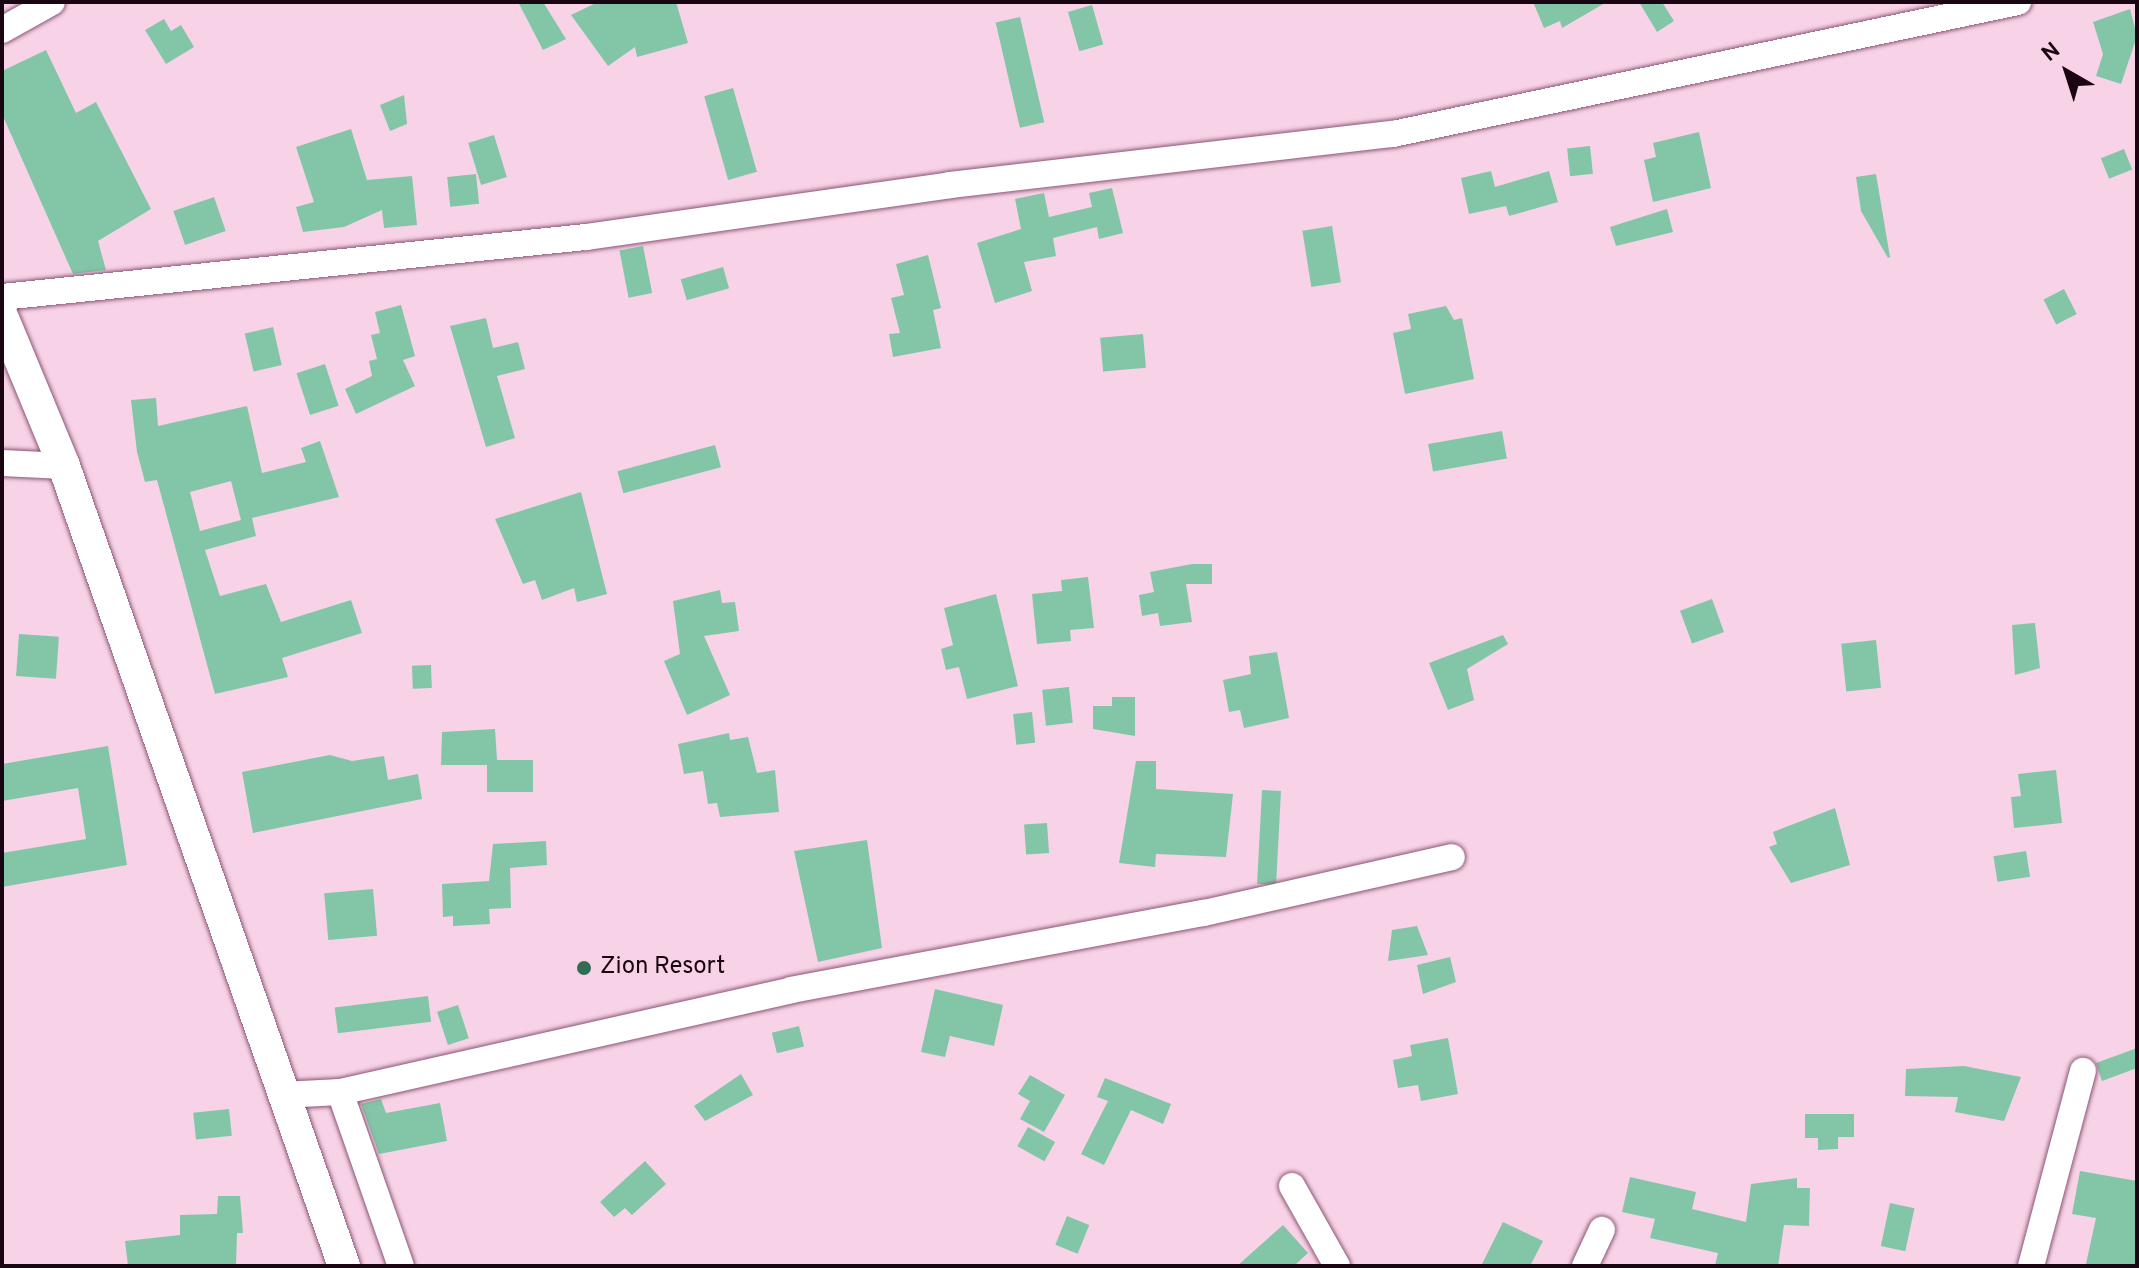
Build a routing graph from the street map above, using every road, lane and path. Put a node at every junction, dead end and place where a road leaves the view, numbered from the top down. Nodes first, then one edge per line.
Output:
1 (52, 2) edge
2 (2018, 2) edge
3 (2, 30) edge
4 (2, 297) edge
5 (2, 316) edge
6 (2, 463) edge
7 (64, 466) junction
8 (1452, 857) dead end
9 (2083, 1071) dead end
10 (340, 1092) junction
11 (282, 1095) junction
12 (1292, 1186) dead end
13 (1602, 1230) dead end
14 (344, 1266) edge
15 (401, 1266) edge
16 (1337, 1266) edge
17 (1585, 1266) edge
18 (2031, 1266) edge

1 - 3 street
2 - 4 street
5 - 7 street
6 - 7 street
7 - 11 street
8 - 10 street
9 - 18 street
10 - 11 street
10 - 15 street
11 - 14 street
12 - 16 street
13 - 17 street

